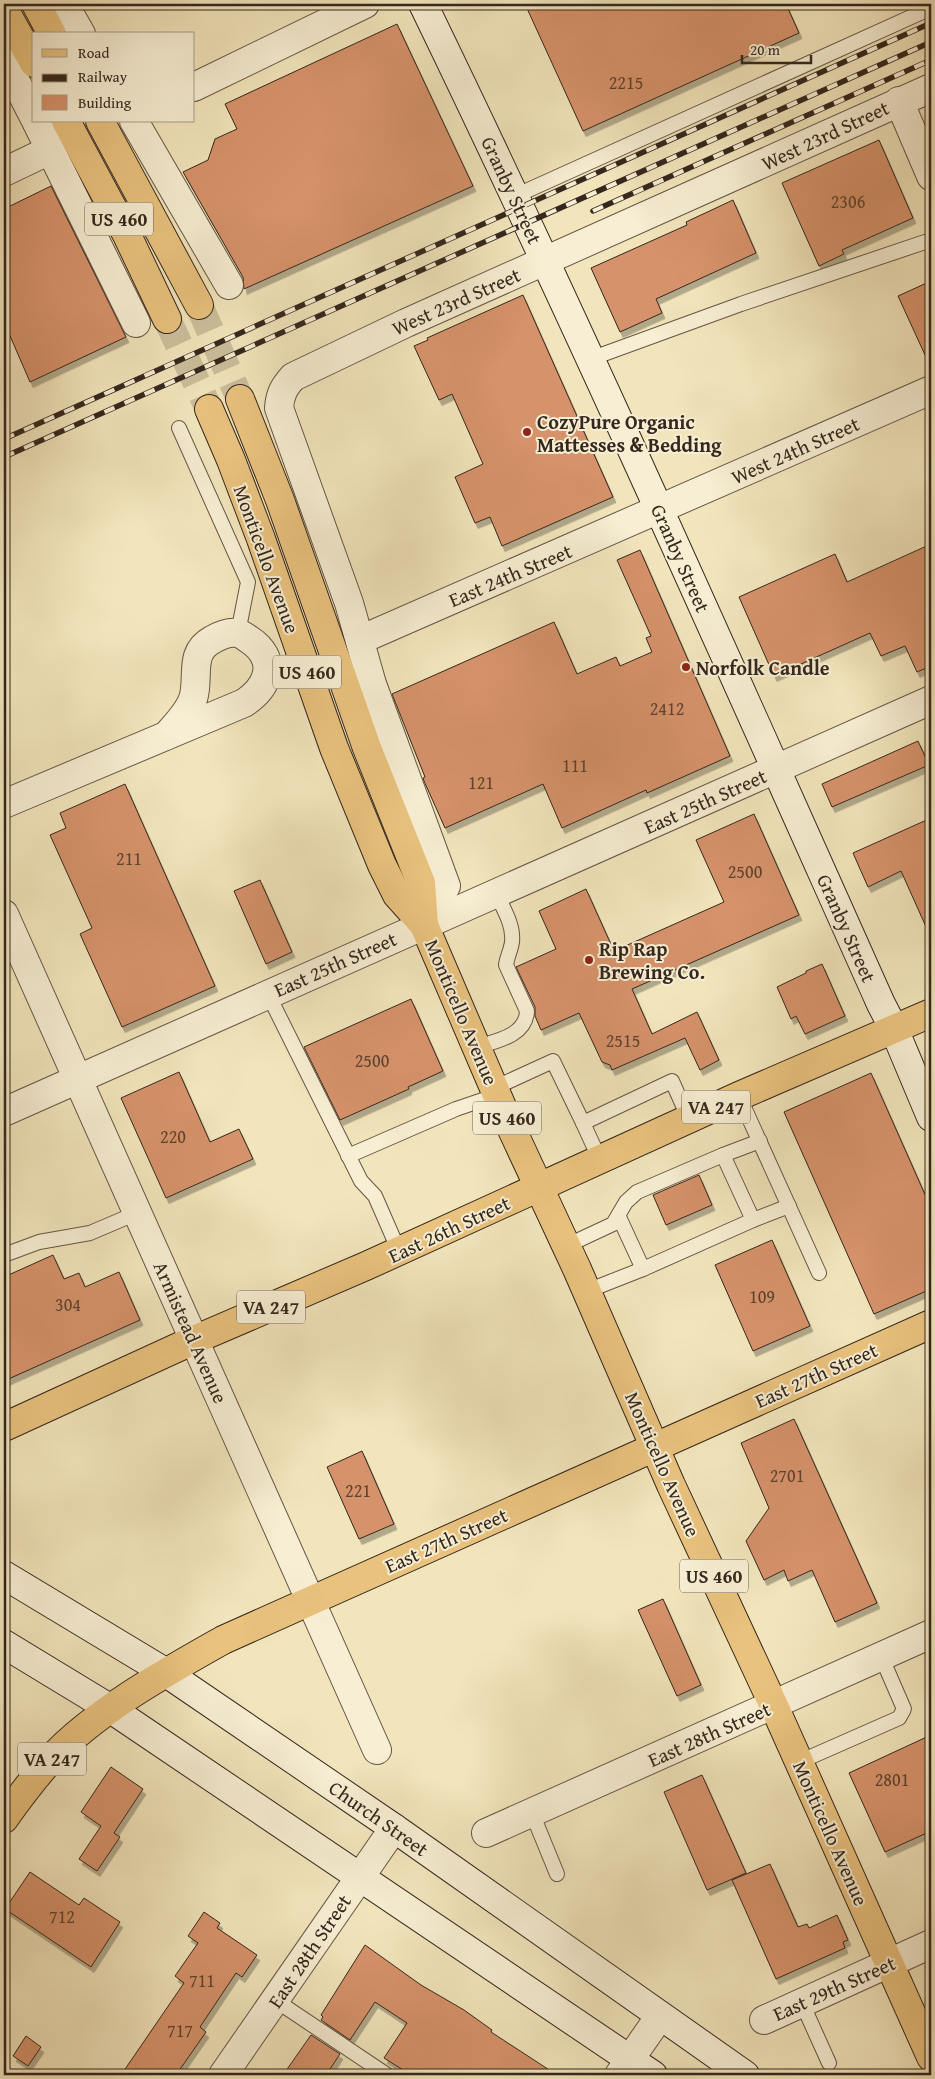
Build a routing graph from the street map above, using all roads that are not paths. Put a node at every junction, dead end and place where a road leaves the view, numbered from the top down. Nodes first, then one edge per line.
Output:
1 (36, 4) edge
2 (64, 4) edge
3 (365, 4) edge
4 (423, 4) edge
5 (931, 8) edge
6 (4, 9) edge
7 (51, 32) edge
8 (80, 32) edge
9 (4, 59) edge
10 (32, 59) edge
11 (195, 87) edge
12 (931, 88) edge
13 (899, 101) junction
14 (32, 113) edge
15 (36, 122) edge
16 (67, 122) edge
17 (101, 122) edge
18 (135, 122) edge
19 (50, 150) junction
20 (4, 172) edge
21 (931, 176) edge
22 (515, 196) junction
23 (931, 240) edge
24 (545, 260) junction
25 (229, 285) dead end
26 (199, 305) tunnel mouth
27 (167, 319) tunnel mouth
28 (136, 323) dead end
29 (590, 359) junction
30 (931, 390) edge
31 (240, 399) tunnel mouth
32 (209, 409) tunnel mouth
33 (179, 428) dead end
34 (660, 510) junction
35 (238, 633) junction
36 (360, 640) junction
37 (931, 700) edge
38 (166, 736) junction
39 (776, 769) junction
40 (4, 804) edge
41 (496, 893) junction
42 (4, 914) edge
43 (424, 925) junction
44 (268, 994) junction
45 (931, 1013) edge
46 (894, 1030) junction
47 (477, 1048) junction
48 (76, 1079) junction
49 (496, 1091) junction
50 (739, 1096) junction
51 (4, 1112) edge
52 (931, 1117) edge
53 (689, 1119) junction
54 (583, 1122) junction
55 (760, 1141) junction
56 (723, 1155) junction
57 (348, 1156) junction
58 (600, 1160) junction
59 (539, 1188) junction
60 (789, 1206) junction
61 (137, 1213) junction
62 (619, 1217) junction
63 (753, 1220) junction
64 (566, 1246) junction
65 (399, 1251) junction
66 (4, 1255) edge
67 (643, 1269) junction
68 (819, 1273) dead end
69 (587, 1291) junction
70 (931, 1324) edge
71 (194, 1340) junction
72 (4, 1427) edge
73 (655, 1447) junction
74 (4, 1576) edge
75 (311, 1600) junction
76 (931, 1634) edge
77 (4, 1644) edge
78 (881, 1656) junction
79 (166, 1672) junction
80 (774, 1706) junction
81 (111, 1709) junction
82 (377, 1750) dead end
83 (799, 1762) junction
84 (532, 1813) junction
85 (4, 1819) edge
86 (394, 1828) junction
87 (486, 1833) dead end
88 (558, 1874) dead end
89 (360, 1877) junction
90 (931, 1944) edge
91 (889, 1964) junction
92 (275, 2000) junction
93 (802, 2003) junction
94 (660, 2016) junction
95 (764, 2020) dead end
96 (929, 2051) edge
97 (829, 2063) dead end
98 (624, 2067) edge
99 (224, 2075) edge
100 (387, 2075) edge
101 (653, 2075) edge
102 (745, 2075) edge
103 (919, 2075) edge

1 - 7 main road
2 - 8 street
3 - 11 street
4 - 22 street, Granby Street
5 - 22 lane
6 - 10 main road
9 - 14 street
12 - 13 street, West 23rd Street
13 - 21 street
13 - 24 street, West 23rd Street
15 - 19 street
16 - 27 main road, US 460
17 - 26 main road, US 460
18 - 25 street
19 - 20 street
19 - 28 street
22 - 24 street, Granby Street
23 - 29 lane
24 - 29 street, Granby Street
24 - 36 street, West 23rd Street
29 - 34 street, Granby Street
30 - 34 street, West 24th Street
31 - 43 main road, Monticello Avenue / US 460
32 - 43 main road, Monticello Avenue / US 460
33 - 35 lane
34 - 36 street, East 24th Street
34 - 39 street, Granby Street
35 - 38 street
35 - 38 street
36 - 43 street, West 23rd Street
37 - 39 street, East 25th Street
38 - 40 street
39 - 41 street, East 25th Street
39 - 46 street, Granby Street
41 - 43 street, East 25th Street
41 - 47 lane
42 - 48 street, Armistead Avenue
43 - 44 street, East 25th Street
43 - 47 main road, Monticello Avenue / US 460
44 - 48 street, East 25th Street
44 - 57 lane
45 - 46 main road, VA 247
46 - 50 main road, East 26th Street / VA 247
46 - 52 street, Granby Street
47 - 49 main road, Monticello Avenue / US 460
48 - 51 street, East 25th Street
48 - 61 street, Armistead Avenue
49 - 54 lane
49 - 57 lane
49 - 59 main road, Monticello Avenue / US 460
50 - 53 main road, East 26th Street / VA 247
50 - 55 lane
53 - 54 lane
53 - 58 main road, East 26th Street / VA 247
54 - 58 lane
55 - 56 lane
55 - 60 lane
56 - 62 lane
56 - 63 lane
57 - 65 lane
58 - 59 main road, East 26th Street / VA 247
59 - 64 main road, Monticello Avenue / US 460
59 - 65 main road, East 26th Street / VA 247
60 - 63 lane
60 - 68 lane
61 - 66 lane
61 - 71 street, Armistead Avenue
62 - 64 lane
62 - 67 lane
63 - 67 lane
64 - 69 main road, Monticello Avenue / US 460
65 - 71 main road, East 26th Street / VA 247
67 - 69 lane
69 - 73 main road, Monticello Avenue / US 460
70 - 73 main road, East 27th Street / VA 247
71 - 72 main road, East 26th Street / VA 247
71 - 75 street, Armistead Avenue
73 - 75 main road, East 27th Street / VA 247
73 - 80 main road, Monticello Avenue / US 460
74 - 79 street, Church Street
75 - 79 main road, East 27th Street / VA 247
75 - 82 street, Armistead Avenue
76 - 78 street, East 28th Street
77 - 81 street
78 - 80 street, East 28th Street
78 - 83 lane
79 - 81 main road, East 27th Street / VA 247
79 - 86 street, Church Street
80 - 83 main road, Monticello Avenue / US 460
80 - 84 street, East 28th Street
81 - 85 main road, East 27th Street / VA 247
81 - 89 street
83 - 91 main road, Monticello Avenue / US 460
84 - 87 street, East 28th Street
84 - 88 lane
86 - 89 street, East 28th Street
86 - 94 street, Church Street
89 - 92 street, East 28th Street
89 - 98 street
90 - 91 street, East 29th Street
91 - 93 street, East 29th Street
91 - 96 main road, Monticello Avenue / US 460
92 - 99 street, East 28th Street
92 - 100 lane
93 - 95 street, East 29th Street
93 - 97 lane
94 - 98 street
94 - 102 street, Church Street
96 - 103 main road
98 - 101 street

